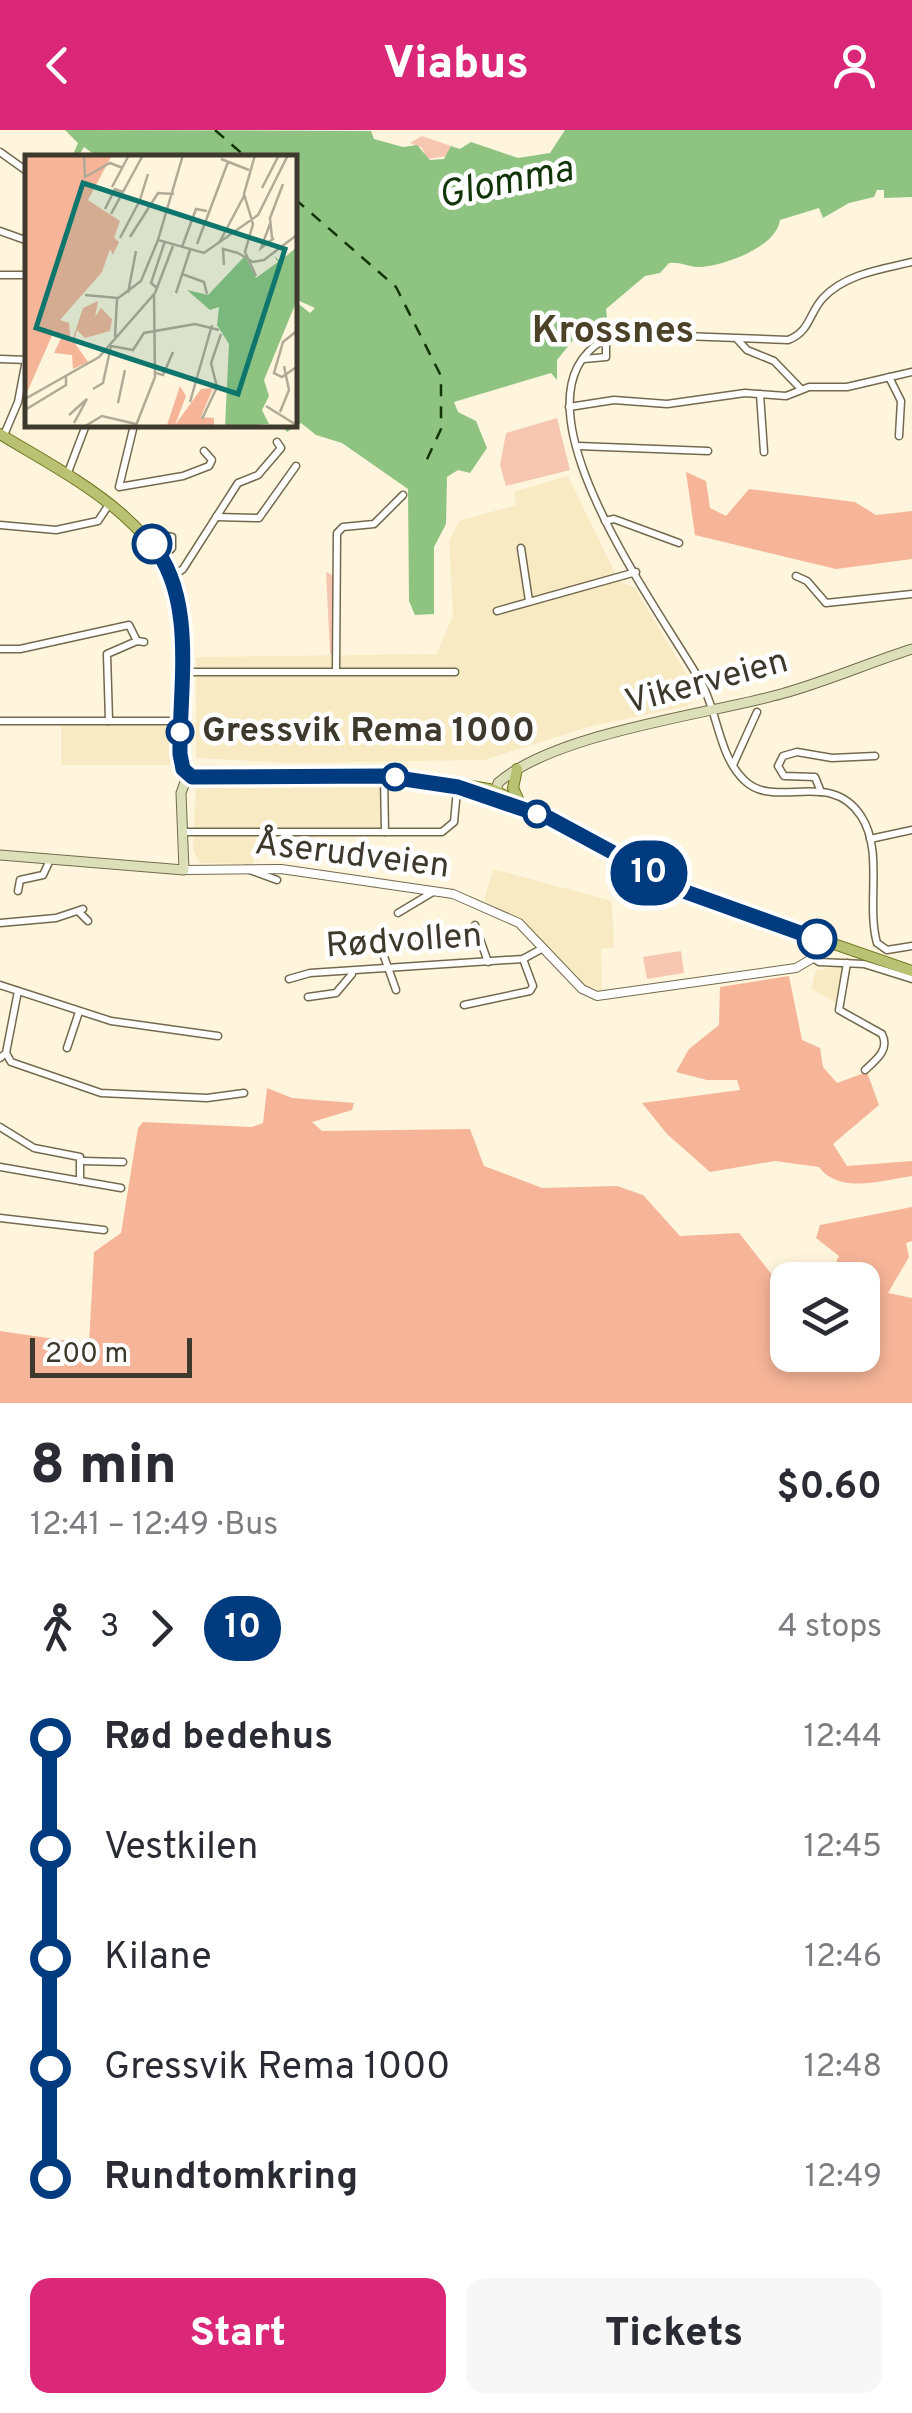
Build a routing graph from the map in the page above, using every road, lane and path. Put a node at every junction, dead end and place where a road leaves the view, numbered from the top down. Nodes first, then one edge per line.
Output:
1 (0, 152) edge
2 (25, 170) edge
3 (0, 231) edge
4 (25, 240) edge
5 (912, 262) edge
6 (25, 275) edge
7 (0, 276) edge
8 (736, 337) junction
9 (602, 341) junction
10 (0, 359) edge
11 (584, 359) junction
12 (25, 360) edge
13 (25, 369) edge
14 (912, 372) edge
15 (889, 377) junction
16 (801, 389) junction
17 (760, 394) junction
18 (18, 402) junction
19 (25, 403) edge
20 (569, 407) junction
21 (85, 428) edge
22 (133, 428) edge
23 (2, 435) edge
24 (899, 436) dead end
25 (277, 442) dead end
26 (578, 446) junction
27 (708, 450) dead end
28 (204, 451) dead end
29 (764, 452) dead end
30 (296, 466) dead end
31 (67, 476) junction
32 (403, 495) dead end
33 (108, 506) junction
34 (216, 517) junction
35 (604, 520) junction
36 (0, 524) edge
37 (148, 540) junction
38 (679, 544) dead end
39 (522, 548) dead end
40 (162, 558) junction
41 (636, 572) junction
42 (796, 576) dead end
43 (172, 578) junction
44 (912, 594) edge
45 (529, 601) junction
46 (497, 611) dead end
47 (0, 649) edge
48 (912, 649) edge
49 (336, 671) junction
50 (180, 672) junction
51 (454, 672) dead end
52 (714, 708) junction
53 (757, 712) dead end
54 (0, 720) edge
55 (109, 721) junction
56 (180, 721) junction
57 (876, 756) dead end
58 (734, 764) junction
59 (517, 769) junction
60 (188, 774) junction
61 (384, 776) junction
62 (457, 790) dead end
63 (821, 792) junction
64 (496, 793) junction
65 (518, 800) junction
66 (549, 818) junction
67 (912, 830) edge
68 (180, 832) junction
69 (384, 832) junction
70 (870, 838) junction
71 (0, 855) edge
72 (50, 860) junction
73 (246, 869) junction
74 (184, 870) junction
75 (278, 880) dead end
76 (18, 890) dead end
77 (440, 890) junction
78 (398, 912) dead end
79 (88, 922) dead end
80 (0, 923) edge
81 (475, 925) dead end
82 (817, 939) junction
83 (422, 945) dead end
84 (912, 946) edge
85 (543, 948) junction
86 (523, 958) junction
87 (814, 958) junction
88 (488, 962) junction
89 (847, 963) junction
90 (385, 971) junction
91 (912, 971) edge
92 (353, 973) junction
93 (912, 978) edge
94 (289, 979) dead end
95 (0, 985) edge
96 (396, 990) dead end
97 (18, 992) junction
98 (308, 997) dead end
99 (464, 1004) dead end
100 (79, 1012) junction
101 (218, 1036) dead end
102 (67, 1048) dead end
103 (2, 1057) edge
104 (865, 1070) dead end
105 (244, 1093) dead end
106 (0, 1127) edge
107 (82, 1161) junction
108 (123, 1162) dead end
109 (0, 1167) edge
110 (80, 1181) junction
111 (121, 1188) dead end
112 (0, 1218) edge
113 (104, 1230) dead end

1 - 2 street
3 - 4 street
5 - 8 street
6 - 7 street
8 - 9 street
8 - 16 street
9 - 11 street
9 - 11 street
10 - 12 street
11 - 20 street
13 - 18 street
14 - 15 street
15 - 16 street
15 - 24 street
16 - 17 street
17 - 20 street
17 - 29 street
18 - 19 street
18 - 23 street
20 - 26 street
21 - 31 street
22 - 28 street
23 - 31 main road
25 - 34 street
26 - 27 street
26 - 35 street
30 - 34 street
31 - 33 main road
32 - 49 street
33 - 36 street
33 - 37 main road
34 - 43 street
35 - 38 street
35 - 41 street
37 - 40 main road
37 - 40 street
39 - 45 street
40 - 43 main road
41 - 45 street
41 - 52 street
42 - 44 street
43 - 50 main road
45 - 46 street
47 - 55 street
48 - 52 main road, Vikerveien
49 - 50 street
49 - 51 street
50 - 56 main road
52 - 58 street
52 - 59 main road, Vikerveien
53 - 58 street
54 - 55 street
55 - 56 street
56 - 60 main road
57 - 63 street
58 - 63 street
59 - 64 main road
59 - 65 main road
60 - 61 main road
60 - 68 main road
61 - 64 main road
61 - 69 street
62 - 69 street
63 - 70 street
64 - 65 main road
64 - 66 main road
65 - 66 main road
66 - 82 main road
67 - 70 street
68 - 69 street
68 - 74 main road
70 - 84 street
71 - 72 main road
72 - 74 main road
72 - 76 street
73 - 74 street, Åserudveien
73 - 75 street
73 - 77 street, Åserudveien
77 - 78 street
77 - 85 street, Åserudveien
79 - 80 street
81 - 88 street
82 - 87 street
82 - 91 main road
83 - 90 street
85 - 86 street, Rødvollen
85 - 87 street, Åserudveien
86 - 88 street, Rødvollen
86 - 99 street, Rødvollen
87 - 89 street
88 - 90 street, Rødvollen
89 - 93 street
89 - 104 street
90 - 92 street, Rødvollen
90 - 96 street
92 - 94 street, Rødvollen
92 - 98 street
95 - 97 street
97 - 100 street
97 - 103 street
100 - 101 street
100 - 102 street
103 - 105 street
106 - 107 street
107 - 108 street
107 - 110 street
109 - 110 street
110 - 111 street
112 - 113 street

